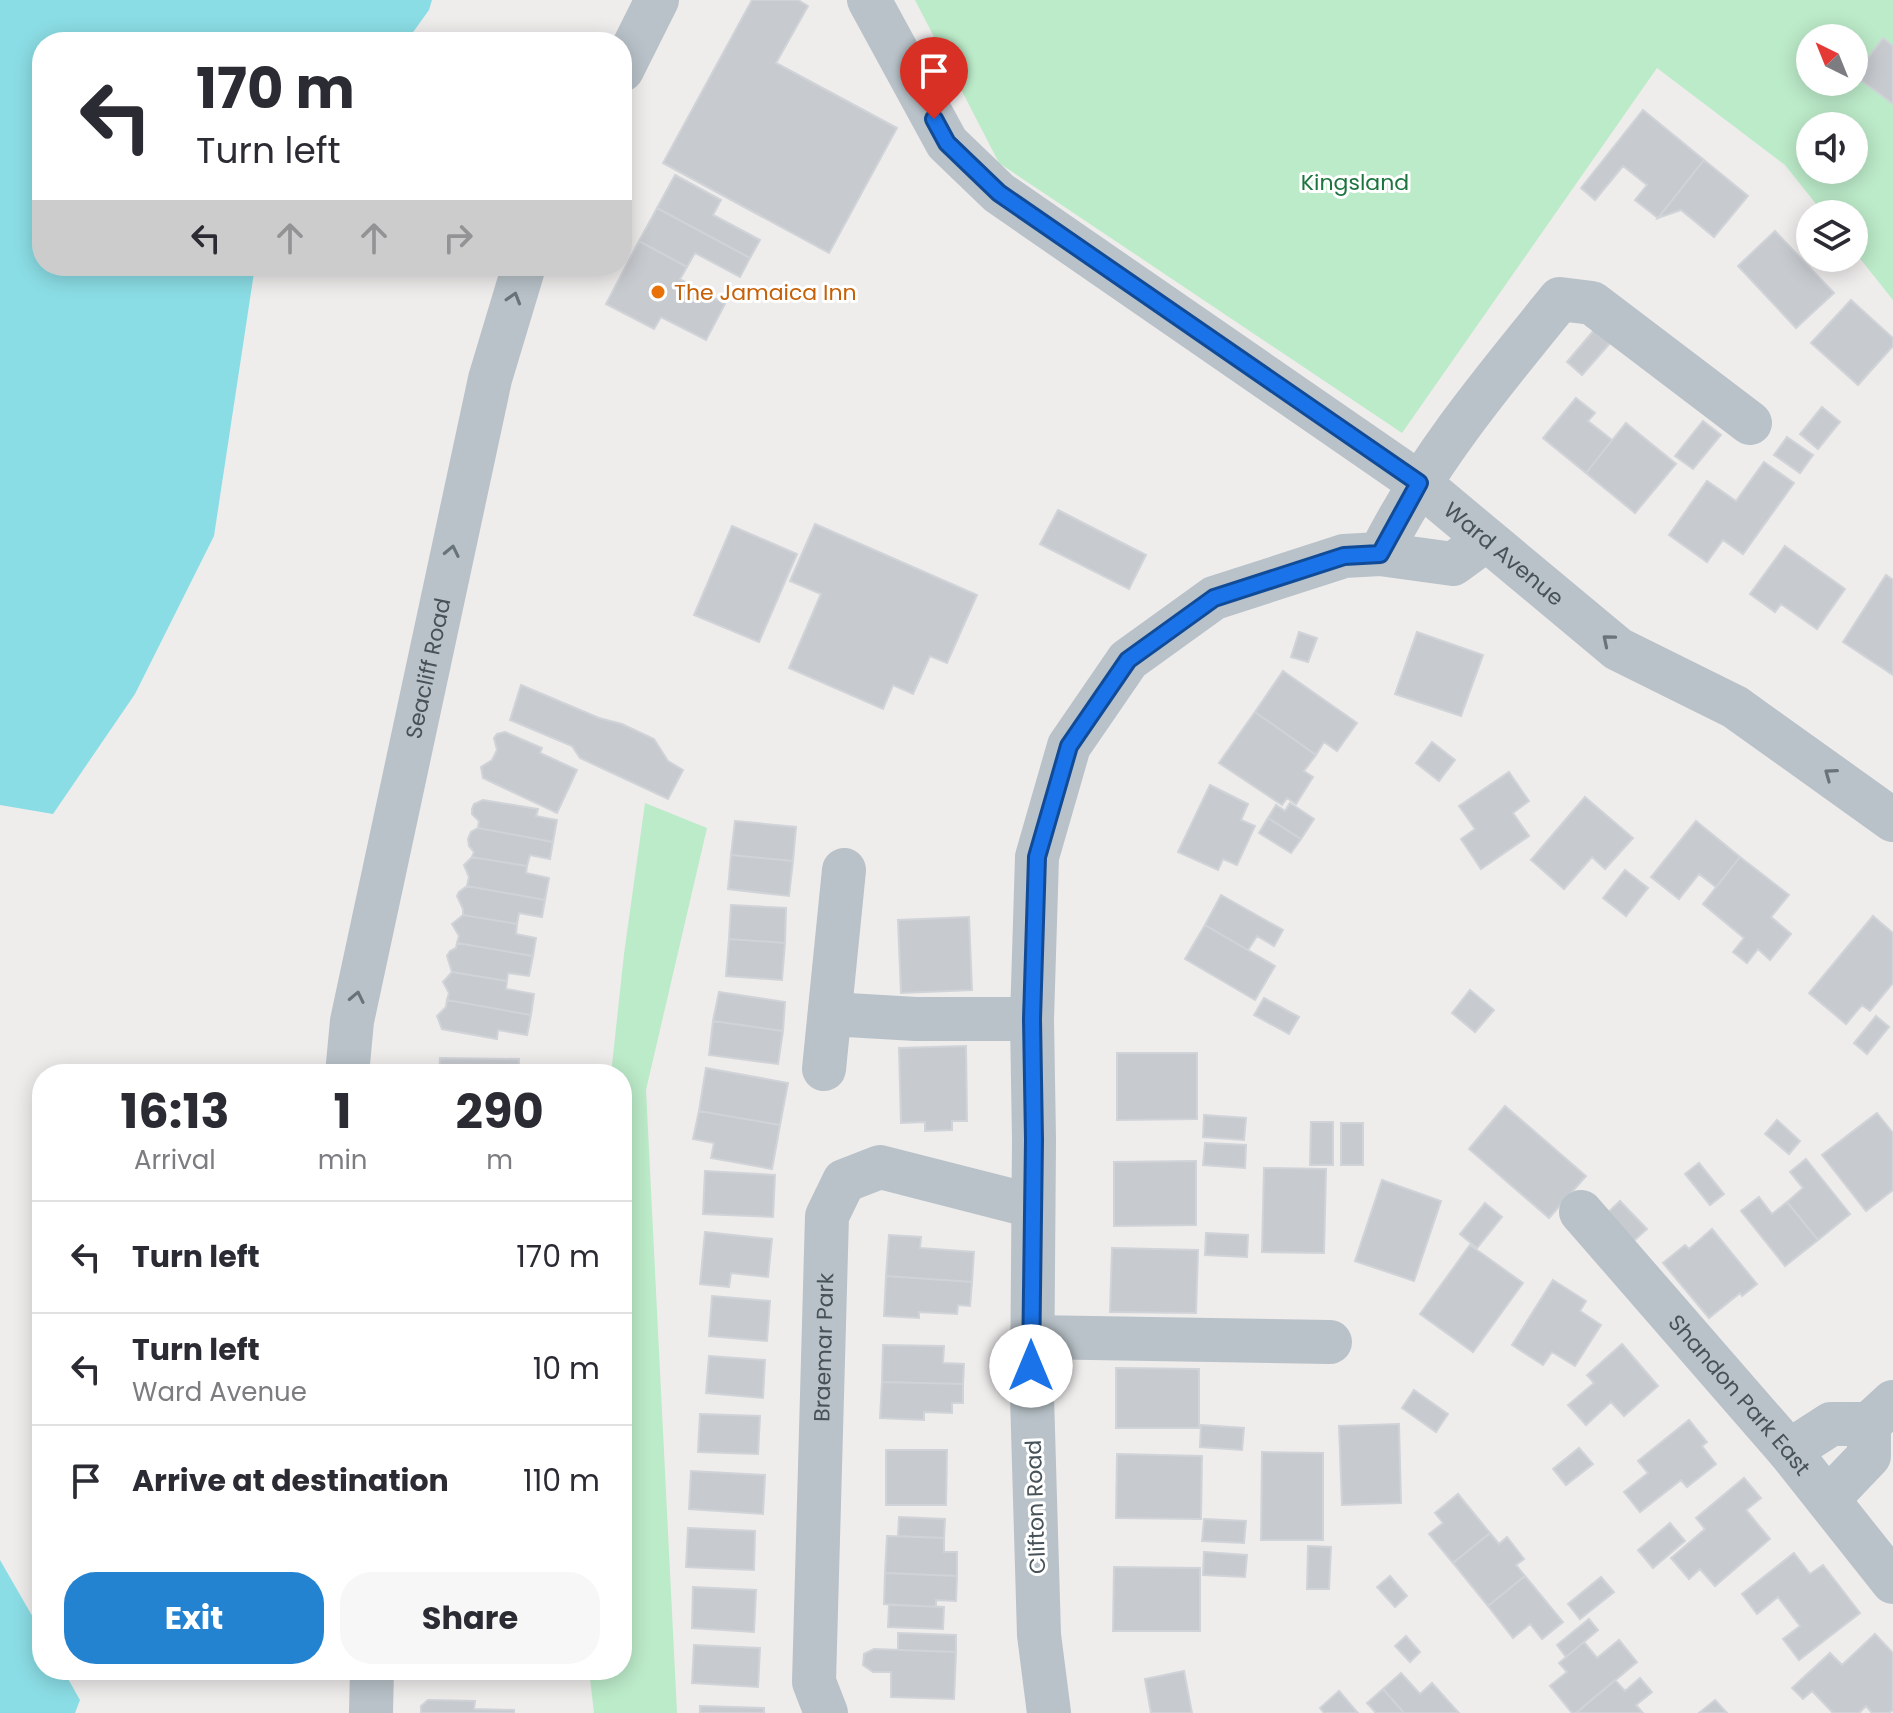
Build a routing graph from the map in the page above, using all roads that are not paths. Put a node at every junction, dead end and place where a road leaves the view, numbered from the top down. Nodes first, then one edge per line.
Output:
1 (657, 0) edge
2 (869, 0) edge
3 (632, 50) edge
4 (521, 276) edge
5 (1750, 423) dead end
6 (1419, 483) junction
7 (1486, 540) junction
8 (1380, 554) junction
9 (1893, 820) edge
10 (844, 870) dead end
11 (830, 1014) junction
12 (1032, 1019) junction
13 (348, 1064) edge
14 (824, 1069) dead end
15 (1033, 1206) junction
16 (1581, 1212) dead end
17 (1031, 1337) junction
18 (1330, 1342) dead end
19 (1881, 1413) edge
20 (1789, 1451) junction
21 (1828, 1499) junction
22 (1893, 1582) edge
23 (372, 1680) edge
24 (371, 1713) edge
25 (826, 1713) edge
26 (1049, 1713) edge

1 - 3 street
2 - 6 street, Ward Avenue
13 -> 4 street, Seacliff Road
5 - 6 street
6 - 7 street, Ward Avenue
6 - 8 street
7 - 8 street, Clifton Road
9 -> 7 street, Ward Avenue
8 - 12 street, Clifton Road
10 - 11 street
11 - 12 street
11 - 14 street
12 - 15 street, Clifton Road
15 - 17 street, Clifton Road
15 - 25 street, Braemar Park
16 - 20 street, Shandon Park East
17 - 18 street
17 - 26 street, Clifton Road
19 - 20 street
19 - 21 street
20 - 21 street, Shandon Park East
21 - 22 street, Shandon Park East
23 - 24 street

